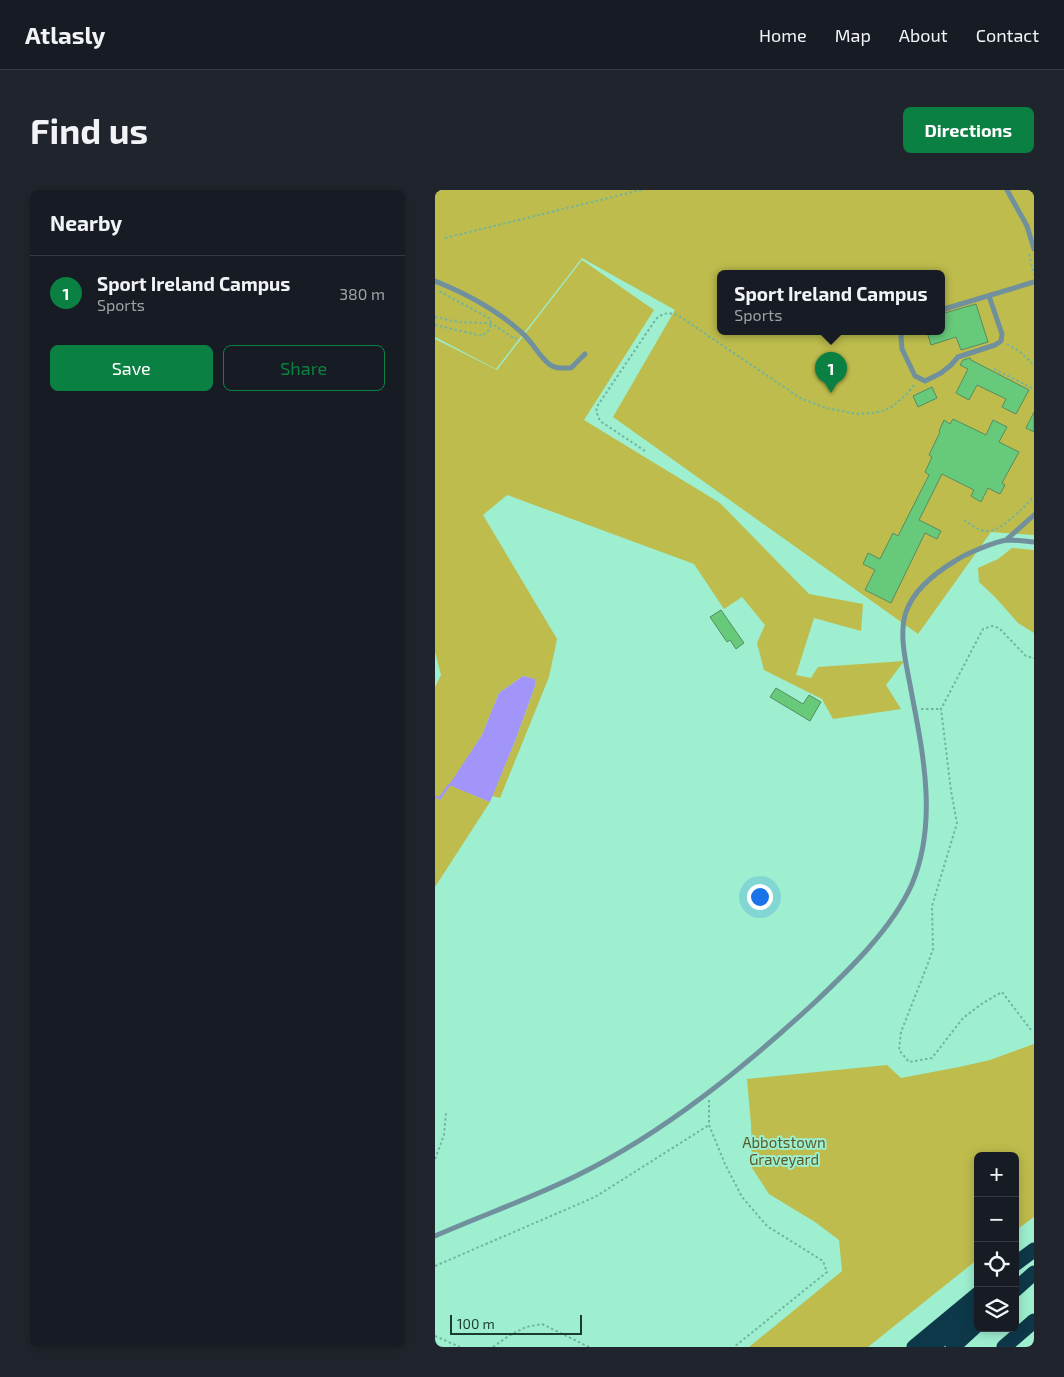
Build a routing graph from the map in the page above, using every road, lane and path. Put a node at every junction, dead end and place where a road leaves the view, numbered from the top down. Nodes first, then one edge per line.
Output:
1 (641, 190) edge
2 (1007, 190) edge
3 (445, 238) dead end
4 (1027, 248) dead end
5 (1034, 249) edge
6 (1034, 275) edge
7 (435, 281) edge
8 (1034, 282) edge
9 (435, 289) edge
10 (989, 296) junction
11 (945, 309) edge
12 (435, 317) edge
13 (491, 324) junction
14 (435, 325) edge
15 (902, 335) edge
16 (527, 338) junction
17 (1001, 341) junction
18 (585, 354) dead end
19 (1034, 365) edge
20 (993, 369) dead end
21 (918, 377) junction
22 (1034, 389) edge
23 (645, 451) dead end
24 (1034, 496) edge
25 (1034, 515) edge
26 (963, 520) dead end
27 (1006, 540) junction
28 (1034, 542) edge
29 (1034, 658) edge
30 (941, 709) junction
31 (915, 710) junction
32 (1031, 1030) dead end
33 (709, 1091) junction
34 (446, 1113) dead end
35 (709, 1125) junction
36 (435, 1159) edge
37 (435, 1236) edge
38 (1034, 1250) edge
39 (1019, 1261) edge
40 (1034, 1264) edge
41 (435, 1266) edge
42 (1034, 1273) edge
43 (1019, 1275) edge
44 (1018, 1287) edge
45 (974, 1297) edge
46 (1034, 1311) edge
47 (974, 1312) edge
48 (1034, 1321) edge
49 (1019, 1323) edge
50 (974, 1328) edge
51 (1008, 1332) edge
52 (435, 1336) edge
53 (460, 1347) edge
54 (493, 1347) edge
55 (589, 1347) edge
56 (734, 1347) edge
57 (913, 1347) edge
58 (931, 1347) edge
59 (953, 1347) edge
60 (991, 1347) edge
61 (1004, 1347) edge

1 - 3 path
2 - 5 lane
4 - 6 path
7 - 16 lane
8 - 10 lane
9 - 13 path
10 - 11 lane
10 - 17 lane
12 - 13 path
13 - 14 path
13 - 16 path
15 - 21 lane
16 - 18 lane
17 - 19 path
17 - 21 lane
20 - 22 path
21 - 23 path
24 - 26 path
25 - 27 lane
27 - 28 lane
27 - 31 lane
29 - 30 path
30 - 31 path
30 - 32 path
31 - 33 lane
33 - 35 path
33 - 37 lane
34 - 36 path
35 - 41 path
35 - 56 path
38 - 39 highway
40 - 43 highway
42 - 44 highway
45 - 57 highway
46 - 49 highway
47 - 58 highway
48 - 61 highway
50 - 59 highway
51 - 60 highway
52 - 53 path
54 - 55 path

